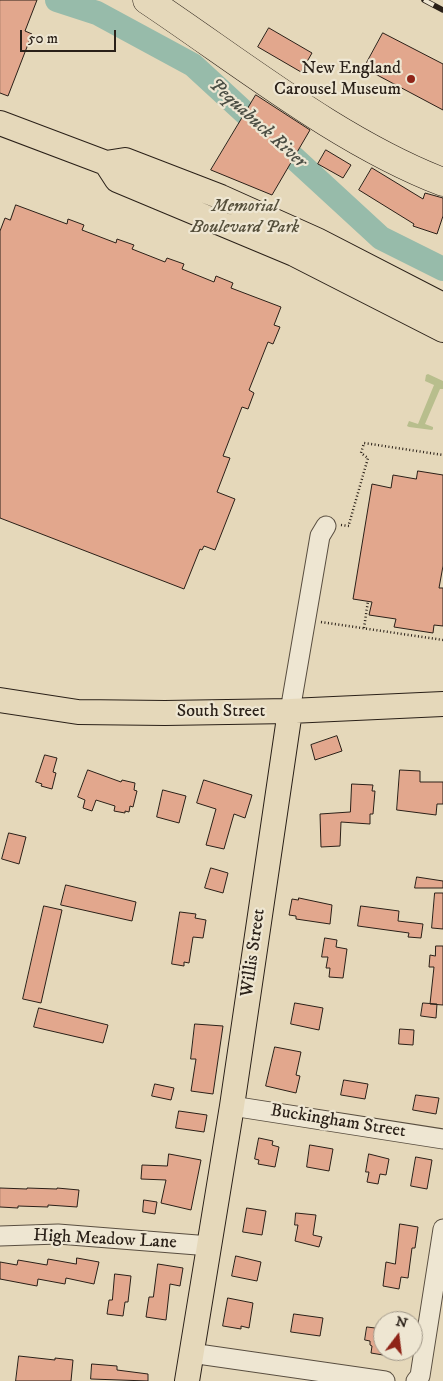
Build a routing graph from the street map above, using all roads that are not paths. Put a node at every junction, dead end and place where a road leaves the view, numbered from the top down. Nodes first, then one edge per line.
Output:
1 (147, 0) edge
2 (0, 124) edge
3 (106, 163) junction
4 (443, 182) edge
5 (443, 305) edge
6 (443, 330) edge
7 (332, 527) road end
8 (0, 700) edge
9 (443, 704) edge
10 (290, 712) junction
11 (232, 1106) junction
12 (443, 1139) edge
13 (443, 1229) edge
14 (0, 1236) edge
15 (210, 1246) junction
16 (191, 1353) junction
17 (187, 1381) edge
18 (385, 1381) edge
19 (416, 1381) edge

1 - 4 highway
2 - 3 main road
3 - 5 main road
3 - 6 main road
7 - 10 street, Willis Street
8 - 10 main road, South Street
9 - 10 main road, South Street
10 - 11 main road, Willis Street
11 - 12 street, Buckingham Street
11 - 15 main road, Willis Street
13 - 19 street
14 - 15 street, High Meadow Lane
15 - 16 main road, Willis Street
16 - 17 main road, Willis Street
16 - 18 street

